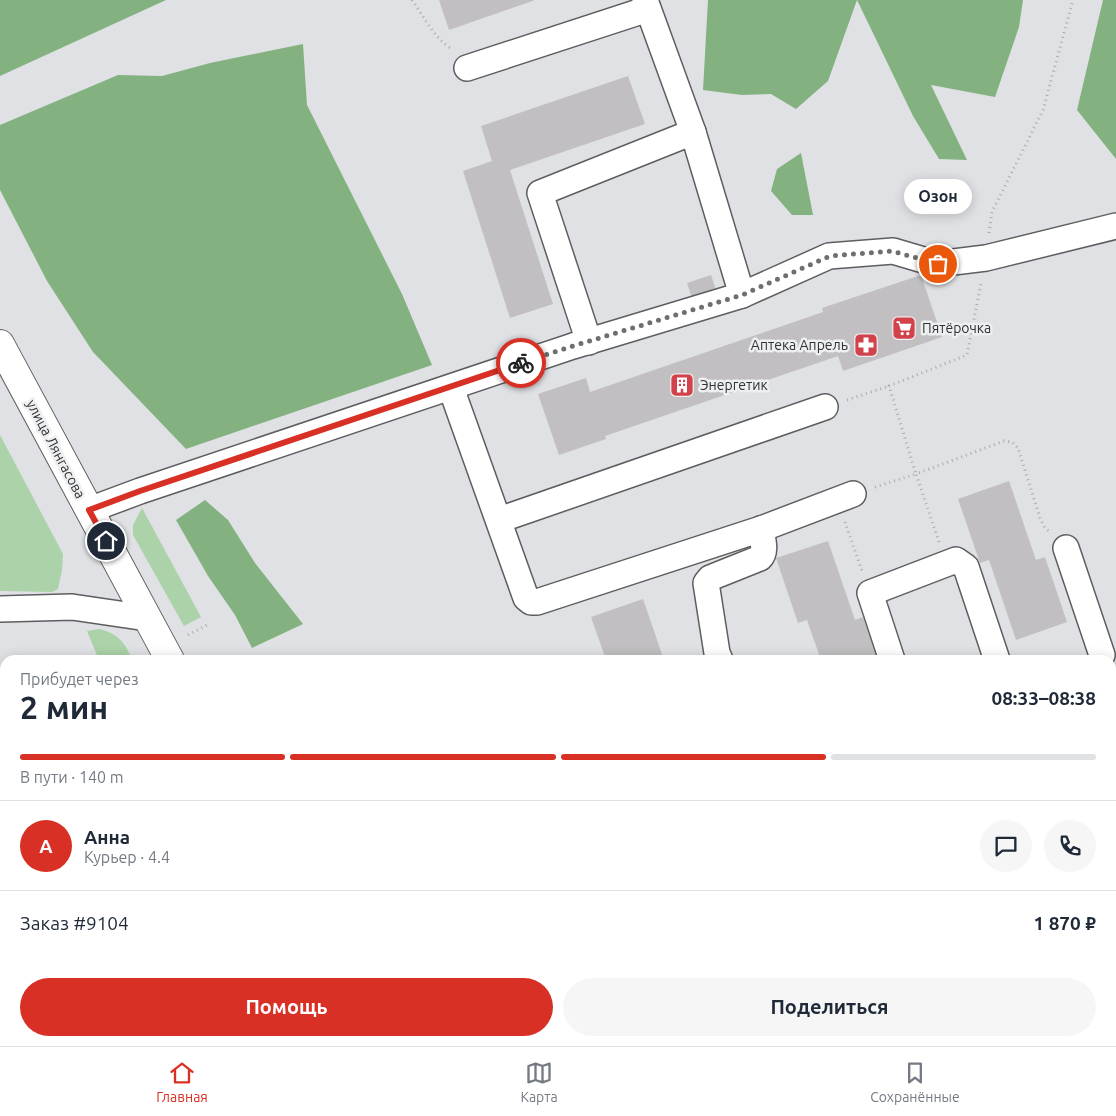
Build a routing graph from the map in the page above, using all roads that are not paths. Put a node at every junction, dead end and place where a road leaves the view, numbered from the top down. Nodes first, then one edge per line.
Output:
1 (646, 4) edge
2 (461, 59) road end
3 (694, 132) junction
4 (1116, 226) edge
5 (742, 295) junction
6 (588, 342) junction
7 (0, 344) edge
8 (451, 388) junction
9 (825, 407) road end
10 (845, 497) road end
11 (89, 510) junction
12 (499, 520) junction
13 (761, 529) junction
14 (1066, 548) road end
15 (0, 609) edge
16 (147, 618) junction
17 (167, 655) edge
18 (718, 655) edge
19 (890, 655) edge
20 (995, 655) edge
21 (1102, 655) edge

1 - 2 street
1 - 3 street
3 - 5 street
3 - 6 street
4 - 5 street
5 - 6 street
6 - 8 street
7 - 11 main road, улица Лянгасова
8 - 11 street
8 - 12 street
9 - 12 street
10 - 13 street
11 - 16 main road, улица Лянгасова
12 - 13 street
13 - 18 street
14 - 21 street
15 - 16 street
16 - 17 main road, улица Лянгасова
19 - 20 street

